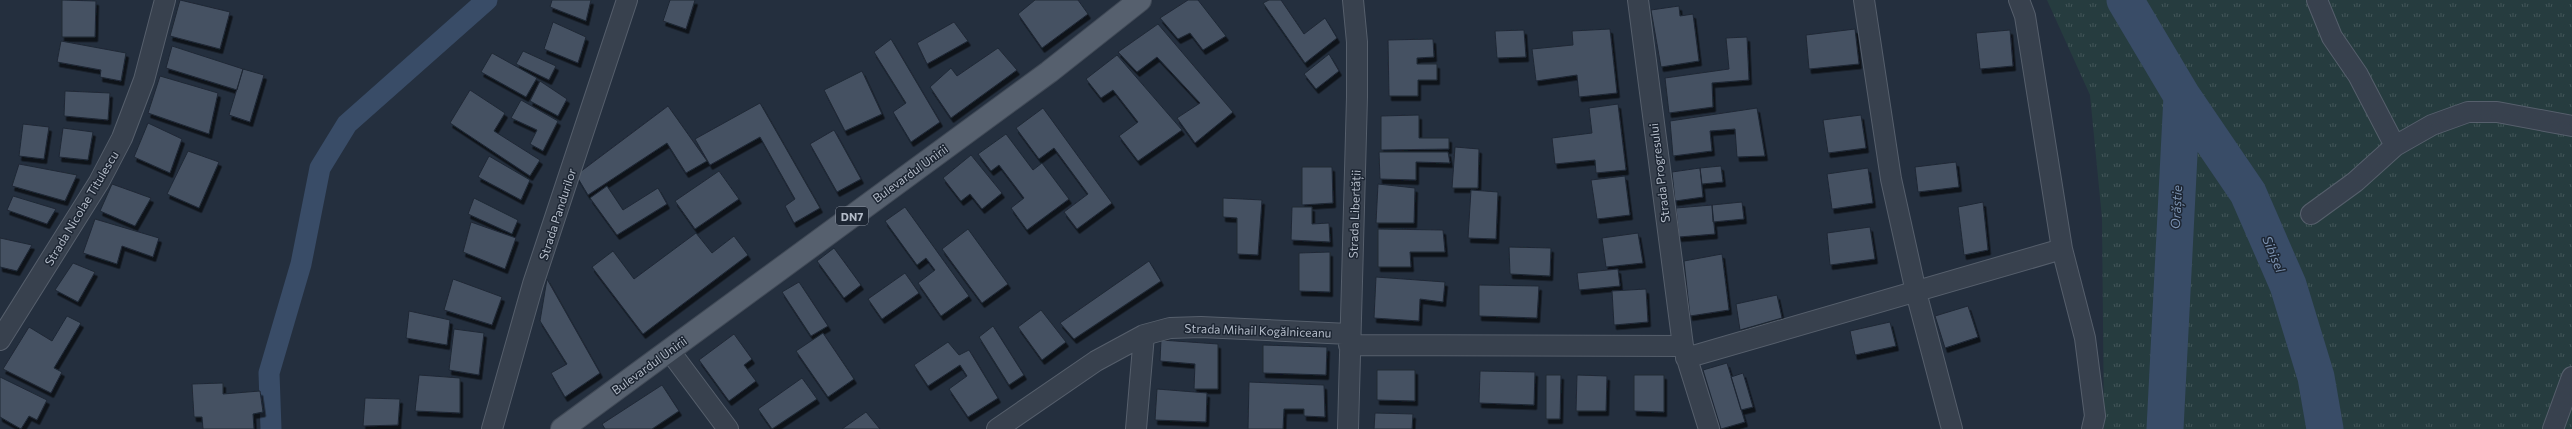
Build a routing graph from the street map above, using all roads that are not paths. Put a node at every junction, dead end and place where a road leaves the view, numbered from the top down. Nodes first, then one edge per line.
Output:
1 (165, 0) edge
2 (626, 0) edge
3 (1140, 0) edge
4 (1353, 0) edge
5 (1638, 0) edge
6 (1864, 0) edge
7 (2019, 0) edge
8 (2317, 0) edge
9 (2572, 126) edge
10 (2395, 146) junction
11 (2311, 214) dead end
12 (2062, 249) junction
13 (1916, 292) junction
14 (1144, 335) junction
15 (0, 340) edge
16 (1349, 340) junction
17 (669, 350) junction
18 (1684, 352) junction
19 (2572, 377) edge
20 (723, 427) edge
21 (492, 429) edge
22 (562, 429) edge
23 (997, 429) edge
24 (1136, 429) edge
25 (1348, 429) edge
26 (1708, 429) edge
27 (1952, 429) edge
28 (2092, 429) edge
29 (2553, 429) edge

1 - 15 street, Strada Nicolae Titulescu
2 - 21 street, Strada Pandurilor
3 - 17 main road, Bulevardul Unirii / DN7
4 - 16 street, Strada Libertății
5 - 18 street, Strada Progresului
6 - 13 street
7 - 12 street
8 - 10 street
9 - 10 street
10 - 11 street
12 - 13 street
12 - 28 street
13 - 18 street
13 - 27 street
14 - 16 street, Strada Mihail Kogălniceanu
14 - 23 street, Strada Mihail Kogălniceanu
14 - 24 street
16 - 18 street
16 - 25 street, Strada Libertății
17 - 20 street
17 - 22 main road, Bulevardul Unirii / DN7
18 - 26 street, Strada Progresului
19 - 29 street

